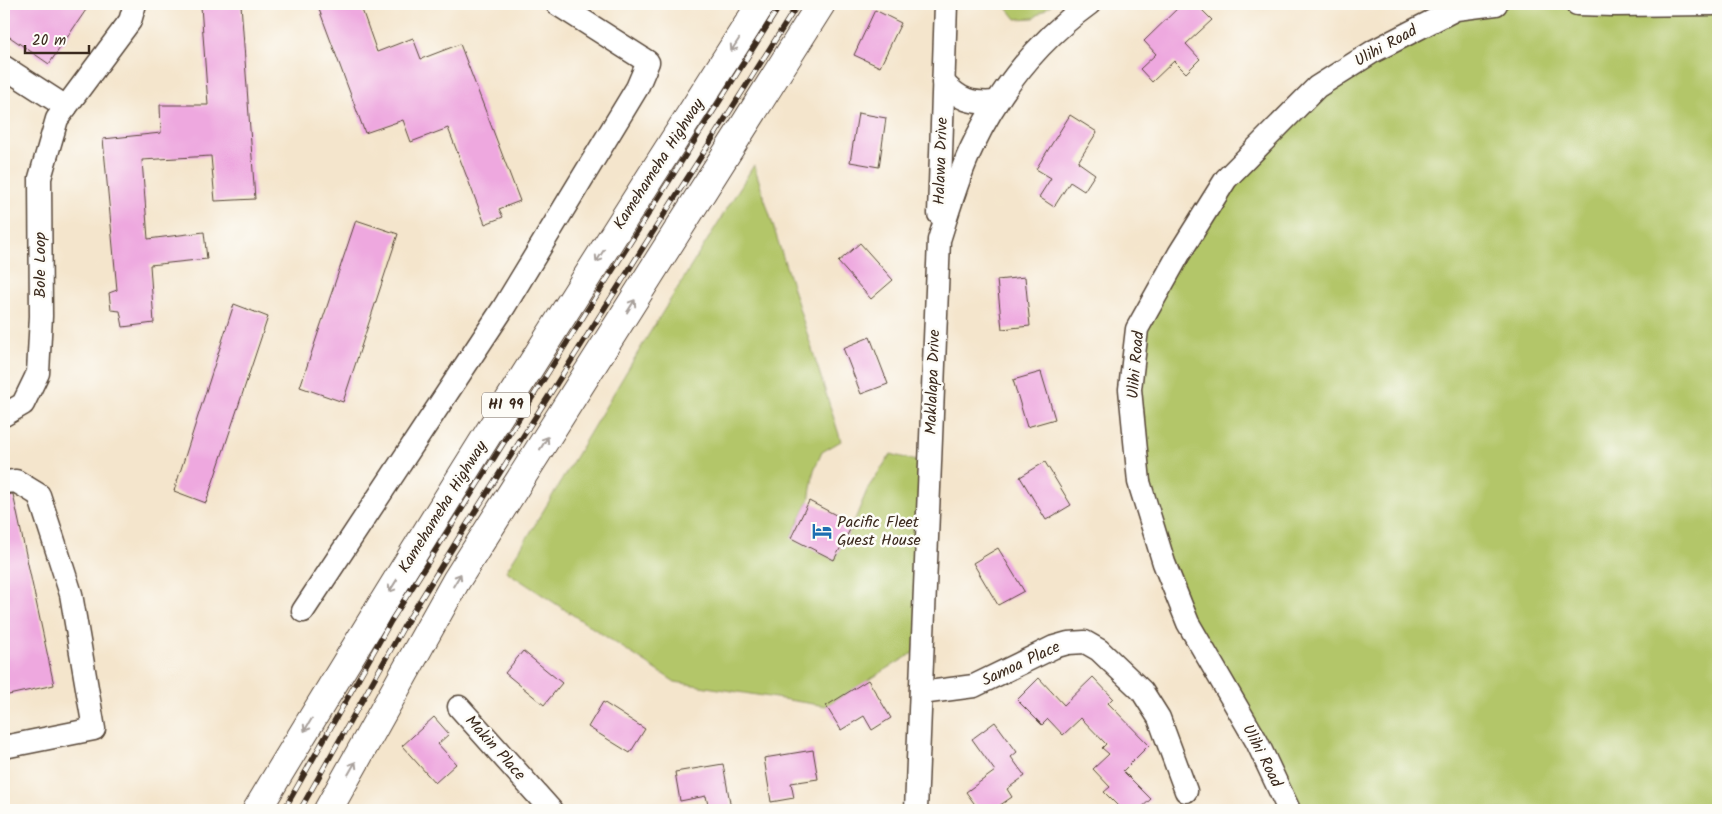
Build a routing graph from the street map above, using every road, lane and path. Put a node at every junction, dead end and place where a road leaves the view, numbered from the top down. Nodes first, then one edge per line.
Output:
1 (136, 4) edge
2 (557, 4) edge
3 (761, 4) edge
4 (821, 4) edge
5 (946, 4) edge
6 (1089, 4) edge
7 (1496, 4) edge
8 (1577, 4) edge
9 (1713, 4) edge
10 (4, 67) edge
11 (943, 82) junction
12 (996, 102) junction
13 (66, 106) junction
14 (939, 240) junction
15 (4, 415) edge
16 (4, 482) edge
17 (303, 610) dead end
18 (921, 693) junction
19 (459, 707) dead end
20 (4, 747) edge
21 (1186, 792) dead end
22 (911, 809) edge
23 (257, 810) edge
24 (328, 810) edge
25 (551, 810) edge
26 (1289, 810) edge

1 - 13 street, Bole Loop
2 - 17 street
3 -> 23 main road, Kamehameha Highway / HI 99
24 -> 4 main road
5 - 11 street, Halawa Drive
6 - 12 street, Maklalapa Drive
7 - 26 street, Ulihi Road
8 - 9 street
10 - 13 street
11 - 12 street, Halawa Drive
11 - 14 street, Halawa Drive
12 - 14 street, Maklalapa Drive
13 - 15 street, Bole Loop
14 - 18 street, Maklalapa Drive
16 - 20 street
18 - 21 street, Samoa Place
18 - 22 street, Maklalapa Drive
19 - 25 street, Makin Place

